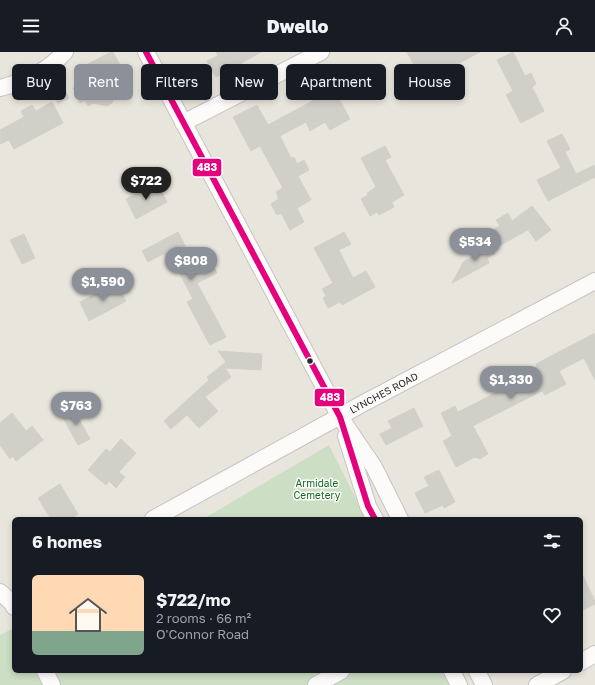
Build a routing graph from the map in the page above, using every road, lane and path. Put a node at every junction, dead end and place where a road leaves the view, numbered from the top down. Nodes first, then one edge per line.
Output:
1 (65, 52) edge
2 (146, 52) edge
3 (321, 52) edge
4 (0, 88) edge
5 (183, 123) junction
6 (595, 281) edge
7 (340, 417) junction
8 (161, 517) edge
9 (374, 517) edge
10 (399, 517) edge
11 (595, 654) edge
12 (583, 661) edge
13 (47, 673) edge
14 (337, 673) edge
15 (453, 673) edge
16 (478, 673) edge
17 (559, 673) edge
18 (52, 685) edge
19 (316, 685) edge
20 (459, 685) edge
21 (484, 685) edge
22 (537, 685) edge

1 - 4 street
2 - 5 street
3 - 5 street
5 - 7 street
6 - 7 street, LYNCHES ROAD
7 - 8 street, LYNCHES ROAD
7 - 9 street
7 - 10 street
11 - 12 street
13 - 18 street
14 - 19 street
15 - 20 street
16 - 21 street
17 - 22 street

